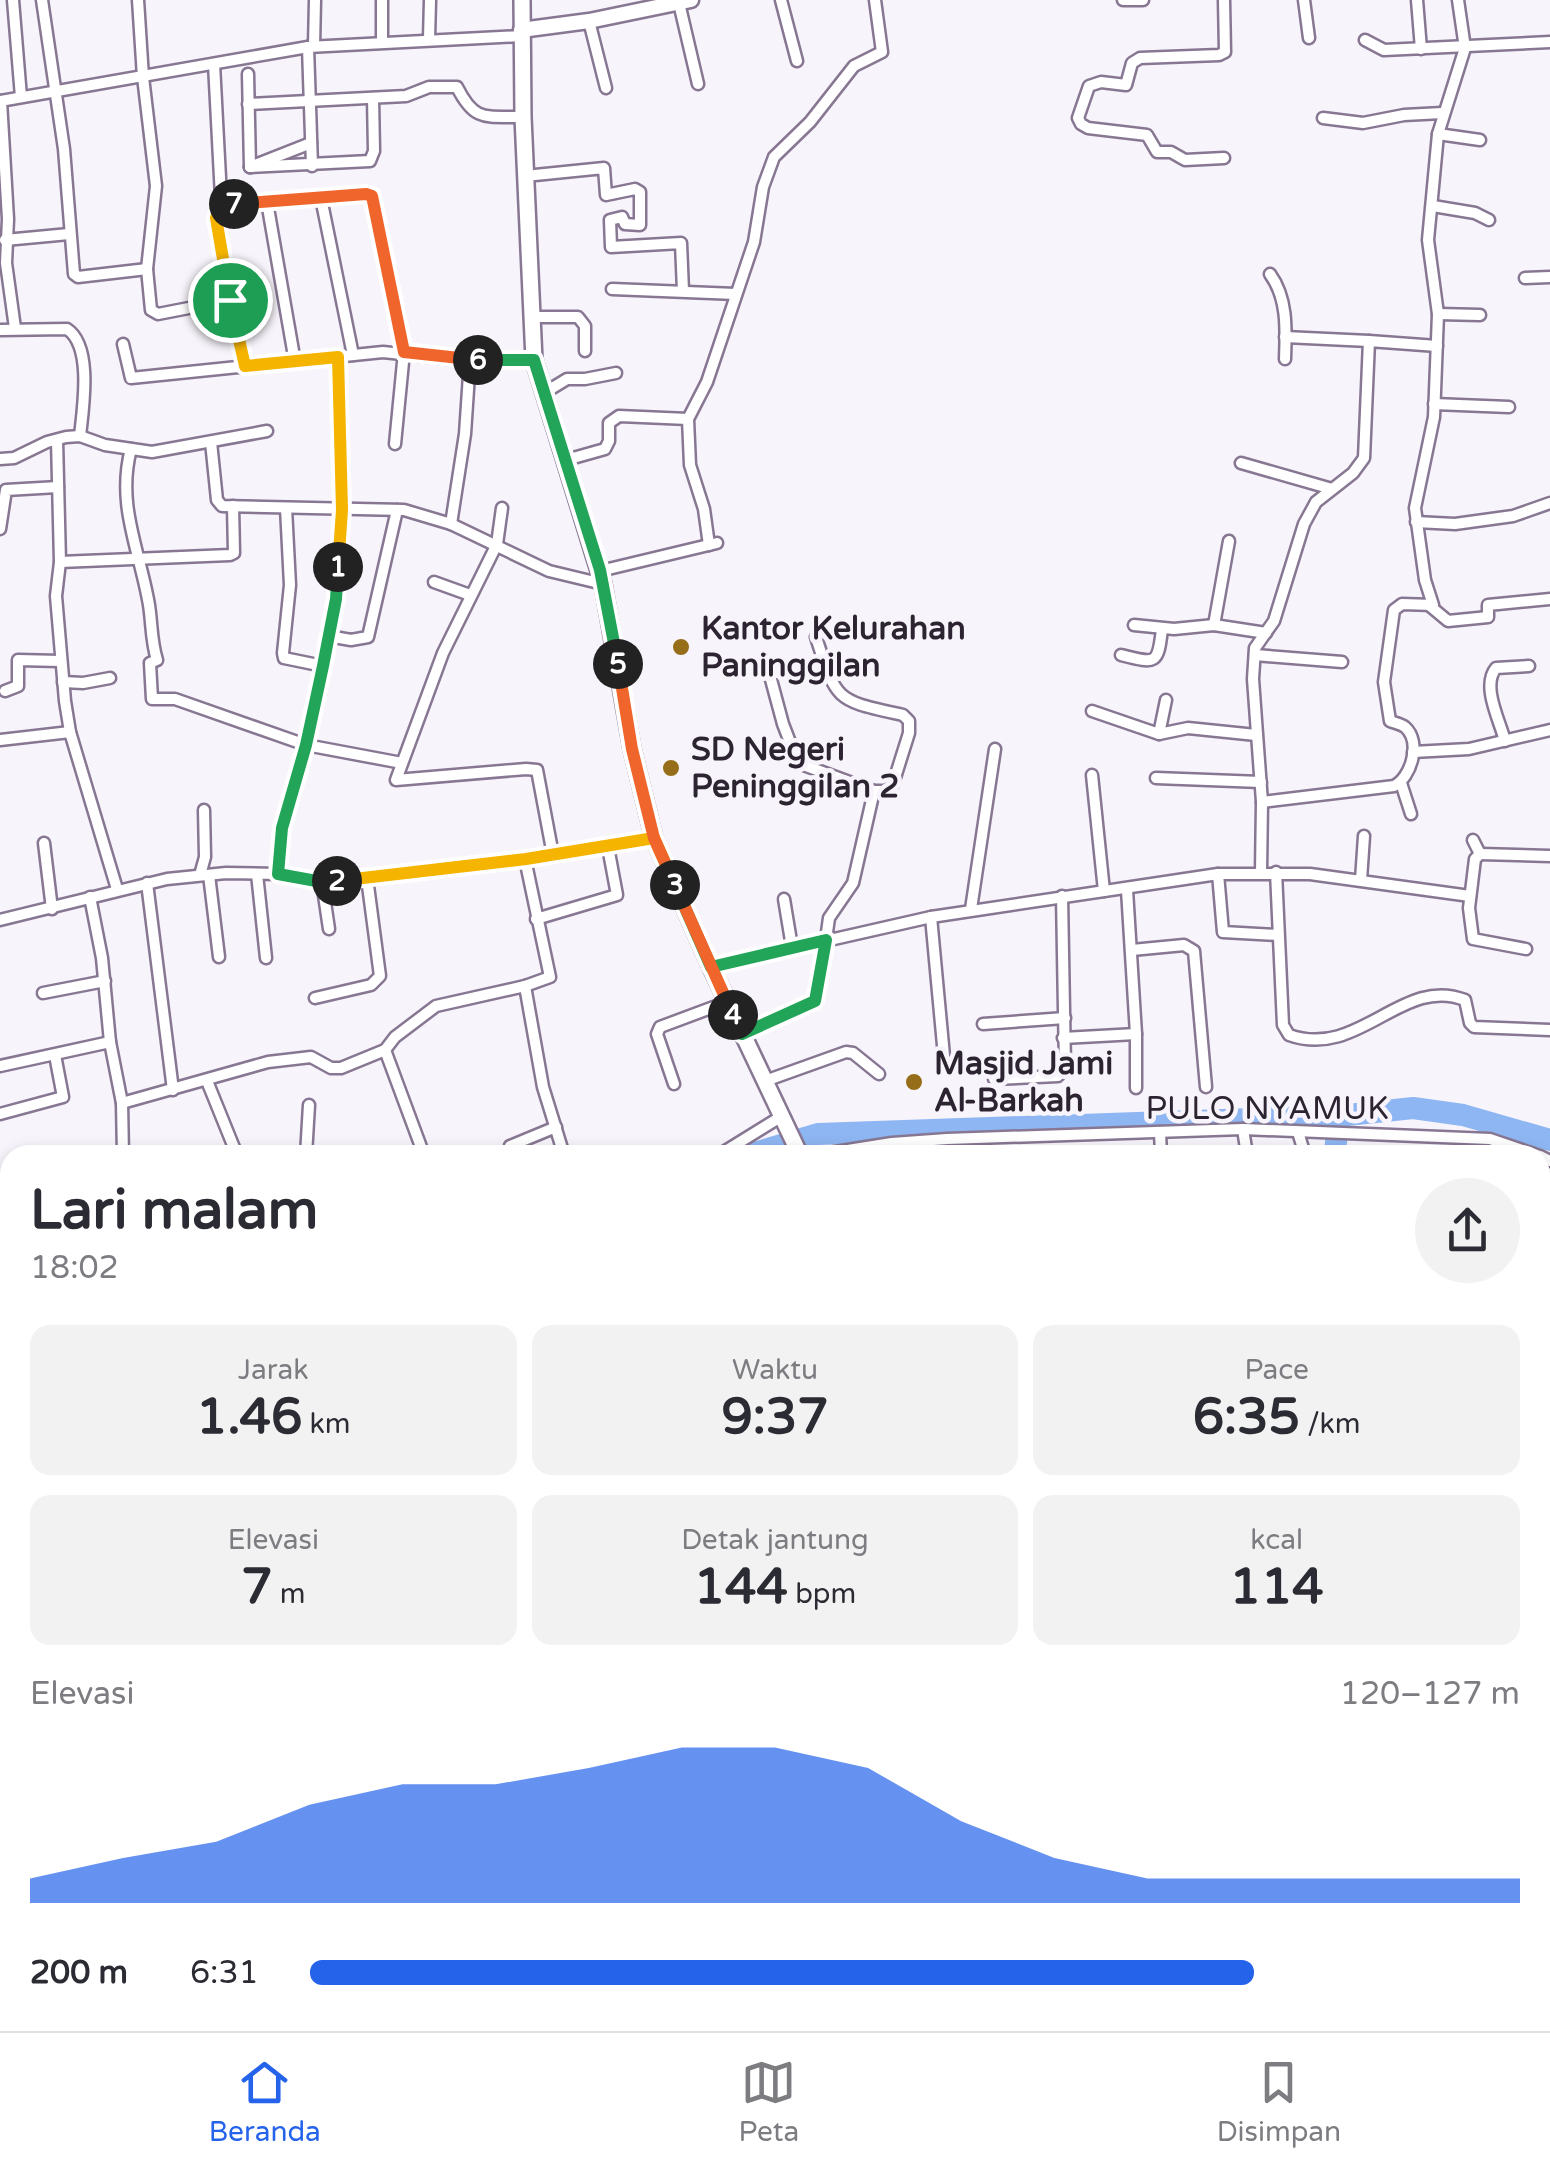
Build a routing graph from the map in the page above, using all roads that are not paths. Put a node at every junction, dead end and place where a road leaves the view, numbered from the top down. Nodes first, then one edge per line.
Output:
1 (13, 0) edge
2 (42, 0) edge
3 (138, 0) edge
4 (314, 0) edge
5 (382, 0) edge
6 (430, 0) edge
7 (522, 0) edge
8 (781, 0) edge
9 (875, 0) edge
10 (1123, 0) edge
11 (1143, 0) edge
12 (1224, 0) edge
13 (1304, 0) edge
14 (1418, 0) edge
15 (1458, 0) edge
16 (685, 2) edge
17 (622, 7) edge
18 (589, 21) junction
19 (521, 33) junction
20 (1309, 38) dead end
21 (429, 39) junction
22 (1366, 40) dead end
23 (382, 42) junction
24 (1550, 42) edge
25 (311, 47) junction
26 (1465, 48) junction
27 (1421, 50) junction
28 (797, 61) dead end
29 (214, 64) junction
30 (248, 74) dead end
31 (143, 77) junction
32 (698, 84) dead end
33 (606, 88) dead end
34 (55, 92) junction
35 (21, 97) junction
36 (373, 98) junction
37 (0, 101) edge
38 (310, 101) junction
39 (248, 104) junction
40 (1442, 113) junction
41 (523, 117) junction
42 (1324, 118) dead end
43 (1438, 134) junction
44 (1480, 140) dead end
45 (312, 143) junction
46 (1224, 158) dead end
47 (312, 166) junction
48 (250, 167) junction
49 (525, 176) junction
50 (221, 196) dead end
51 (321, 198) junction
52 (267, 202) junction
53 (1432, 206) junction
54 (1488, 220) dead end
55 (69, 234) junction
56 (5, 240) junction
57 (146, 269) junction
58 (1270, 274) dead end
59 (1525, 278) dead end
60 (1550, 278) edge
61 (612, 289) dead end
62 (684, 291) junction
63 (736, 294) junction
64 (230, 300) junction
65 (1438, 314) junction
66 (1480, 315) dead end
67 (532, 318) junction
68 (15, 328) junction
69 (0, 330) edge
70 (1286, 338) junction
71 (1369, 341) junction
72 (122, 344) dead end
73 (1437, 346) junction
74 (586, 351) dead end
75 (404, 352) junction
76 (353, 355) junction
77 (338, 357) junction
78 (1285, 359) dead end
79 (470, 360) junction
80 (534, 360) junction
81 (295, 362) junction
82 (245, 366) junction
83 (616, 373) dead end
84 (544, 392) junction
85 (1434, 404) junction
86 (1509, 407) dead end
87 (688, 418) junction
88 (266, 431) dead end
89 (80, 436) junction
90 (57, 440) junction
91 (211, 442) junction
92 (394, 444) dead end
93 (131, 448) junction
94 (0, 458) edge
95 (566, 460) junction
96 (1241, 463) dead end
97 (58, 487) junction
98 (1332, 489) junction
99 (1550, 502) edge
100 (233, 506) junction
101 (286, 508) junction
102 (502, 508) dead end
103 (342, 510) junction
104 (397, 510) junction
105 (1416, 522) junction
106 (452, 524) junction
107 (0, 528) edge
108 (1229, 541) dead end
109 (496, 544) junction
110 (136, 559) junction
111 (60, 562) junction
112 (601, 577) junction
113 (434, 582) dead end
114 (470, 595) junction
115 (1550, 598) edge
116 (1430, 606) junction
117 (1134, 625) dead end
118 (1214, 625) junction
119 (1162, 628) junction
120 (1266, 632) junction
121 (328, 636) junction
122 (816, 637) dead end
123 (1121, 654) dead end
124 (1255, 655) junction
125 (60, 661) junction
126 (766, 661) dead end
127 (1342, 662) dead end
128 (323, 666) junction
129 (1529, 666) dead end
130 (110, 678) dead end
131 (64, 682) junction
132 (5, 691) dead end
133 (1166, 700) dead end
134 (1092, 711) dead end
135 (1550, 730) edge
136 (70, 732) junction
137 (1159, 734) junction
138 (1256, 736) junction
139 (0, 740) edge
140 (1505, 741) junction
141 (306, 745) junction
142 (994, 750) dead end
143 (1413, 752) junction
144 (402, 763) junction
145 (1092, 775) dead end
146 (1156, 778) dead end
147 (1261, 782) junction
148 (1402, 783) junction
149 (874, 791) junction
150 (1262, 802) junction
151 (204, 810) dead end
152 (1411, 814) dead end
153 (1364, 836) dead end
154 (654, 838) junction
155 (1473, 840) dead end
156 (44, 843) dead end
157 (608, 848) junction
158 (1480, 854) junction
159 (552, 855) junction
160 (1550, 856) edge
161 (526, 859) junction
162 (1261, 872) junction
163 (1276, 872) junction
164 (257, 874) junction
165 (278, 874) junction
166 (1218, 874) junction
167 (204, 875) junction
168 (367, 878) junction
169 (1361, 880) junction
170 (147, 882) junction
171 (322, 882) junction
172 (1103, 888) junction
173 (117, 889) junction
174 (1127, 890) junction
175 (90, 896) junction
176 (1062, 896) junction
177 (1470, 896) junction
178 (784, 899) dead end
179 (52, 909) junction
180 (971, 909) junction
181 (931, 917) junction
182 (536, 919) junction
183 (0, 920) edge
184 (329, 929) dead end
185 (1278, 935) junction
186 (826, 938) junction
187 (792, 947) junction
188 (1526, 949) dead end
189 (1132, 950) junction
190 (219, 957) dead end
191 (266, 958) dead end
192 (711, 967) junction
193 (104, 981) junction
194 (525, 986) junction
195 (43, 993) dead end
196 (315, 998) dead end
197 (727, 1002) junction
198 (1064, 1018) junction
199 (983, 1024) dead end
200 (1550, 1030) edge
201 (742, 1034) junction
202 (1136, 1034) junction
203 (1063, 1038) junction
204 (110, 1042) junction
205 (385, 1050) junction
206 (54, 1054) junction
207 (944, 1056) dead end
208 (0, 1066) edge
209 (879, 1074) dead end
210 (994, 1079) dead end
211 (207, 1081) junction
212 (766, 1082) junction
213 (674, 1084) dead end
214 (1136, 1088) dead end
215 (1206, 1088) dead end
216 (174, 1090) junction
217 (122, 1103) junction
218 (309, 1105) dead end
219 (0, 1114) edge
220 (785, 1123) junction
221 (556, 1127) junction
222 (1243, 1129) junction
223 (1160, 1132) junction
224 (1300, 1132) junction
225 (955, 1139) junction
226 (123, 1145) edge
227 (233, 1145) edge
228 (307, 1145) edge
229 (420, 1145) edge
230 (512, 1145) edge
231 (561, 1145) edge
232 (740, 1145) edge
233 (795, 1145) edge
234 (879, 1145) edge
235 (956, 1145) edge
236 (1161, 1145) edge
237 (1245, 1145) edge
238 (1303, 1145) edge
239 (1507, 1145) edge

1 - 35 street
2 - 34 street
3 - 31 street
4 - 25 street
5 - 23 street
6 - 21 street
7 - 19 main road
8 - 28 street
9 - 63 street
10 - 11 street
12 - 46 street
13 - 20 street
14 - 27 street
15 - 26 street
16 - 17 street
16 - 32 street
17 - 18 street
18 - 19 street
18 - 33 street
19 - 21 street
19 - 41 main road
21 - 23 street
22 - 27 street
23 - 25 street
24 - 26 street
25 - 29 street
25 - 38 street
26 - 27 street
26 - 40 street
29 - 31 street
29 - 50 street
30 - 39 street
31 - 34 street
31 - 57 street
34 - 35 street
34 - 55 street
35 - 37 street
36 - 38 street
36 - 41 street
36 - 47 street
37 - 56 street
38 - 39 street
38 - 45 street
39 - 48 street
40 - 42 street
40 - 43 street
41 - 49 main road
43 - 44 street
43 - 53 street
45 - 47 street
45 - 48 street
47 - 48 street
49 - 62 street
49 - 67 main road
51 - 52 street
51 - 75 street
51 - 76 street
52 - 64 street
52 - 81 street
53 - 54 street
53 - 65 street
55 - 56 street
55 - 57 street
56 - 68 street
57 - 64 street
58 - 70 street
59 - 60 street
61 - 62 street
62 - 63 street
63 - 87 street
64 - 82 street
65 - 66 street
65 - 73 street
67 - 74 street
67 - 80 main road
68 - 69 street
68 - 89 street
70 - 71 street
70 - 78 street
71 - 73 street
71 - 98 street
72 - 82 street
73 - 85 street
75 - 76 street
75 - 79 street
75 - 92 street
76 - 77 street
77 - 81 street
77 - 103 street
79 - 80 street
79 - 106 street
80 - 84 main road
81 - 82 street
83 - 84 street
84 - 95 main road
85 - 86 street
85 - 105 street
87 - 95 street
87 - 112 street
88 - 91 street
89 - 90 street
89 - 93 street
90 - 94 street
90 - 97 street
91 - 93 street
91 - 100 street
93 - 110 street
95 - 112 main road
96 - 98 street
97 - 107 street
97 - 111 street
98 - 120 street
99 - 105 street
100 - 101 street
100 - 110 street
101 - 103 street
101 - 128 street
102 - 109 street
103 - 104 street
103 - 121 street
104 - 106 street
104 - 121 street
105 - 116 street
106 - 109 street
108 - 118 street
109 - 112 street
109 - 114 street
110 - 111 street
110 - 141 street
111 - 125 street
112 - 154 main road
113 - 114 street
114 - 144 street
115 - 116 street
116 - 143 street
117 - 119 street
118 - 119 street
118 - 120 street
119 - 123 street
120 - 124 street
121 - 128 street
122 - 149 street
124 - 127 street
124 - 138 street
125 - 131 street
125 - 132 street
126 - 149 street
128 - 141 street
129 - 140 street
130 - 131 street
131 - 136 street
133 - 137 street
134 - 137 street
135 - 140 street
136 - 139 street
136 - 173 street
137 - 138 street
138 - 147 street
140 - 143 street
141 - 144 street
141 - 165 street
142 - 180 street
143 - 148 street
144 - 159 street
145 - 172 street
146 - 147 street
147 - 150 street
148 - 150 street
148 - 152 street
149 - 186 street
150 - 162 street
151 - 167 street
153 - 169 street
154 - 157 street
154 - 192 main road
155 - 158 street
156 - 179 street
157 - 159 street
157 - 182 street
158 - 160 street
158 - 177 street
159 - 161 street
161 - 168 street
161 - 182 street
162 - 163 street
162 - 166 street
163 - 169 street
163 - 185 street
164 - 165 street
164 - 167 street
164 - 191 street
165 - 171 street
166 - 174 street
166 - 185 street
167 - 170 street
167 - 190 street
168 - 171 street
168 - 196 street
169 - 177 street
170 - 173 street
170 - 216 street
171 - 184 street
172 - 174 street
172 - 176 street
173 - 175 street
174 - 189 street
175 - 179 street
175 - 193 street
176 - 180 street
176 - 198 street
177 - 188 street
178 - 187 street
179 - 183 street
180 - 181 street
181 - 186 street
181 - 207 street
182 - 194 street
185 - 200 street
186 - 187 street
186 - 201 street
187 - 192 street
189 - 202 street
189 - 215 street
192 - 197 main road
193 - 195 street
193 - 204 street
194 - 205 street
194 - 221 street
197 - 201 main road
197 - 213 street
198 - 199 street
198 - 203 street
201 - 212 main road
202 - 203 street
202 - 214 street
203 - 210 street
204 - 206 street
204 - 217 street
205 - 211 street
205 - 229 street
206 - 208 street
206 - 219 street
209 - 212 street
211 - 216 street
211 - 227 street
212 - 220 main road
216 - 217 street
217 - 226 street
218 - 228 street
220 - 232 street
220 - 233 main road
221 - 230 street
221 - 231 street
222 - 223 street, PULO NYAMUK
222 - 224 street, PULO NYAMUK
222 - 237 street
223 - 225 street, PULO NYAMUK
223 - 236 street
224 - 238 street
224 - 239 street, PULO NYAMUK
225 - 234 street, PULO NYAMUK
225 - 235 street

